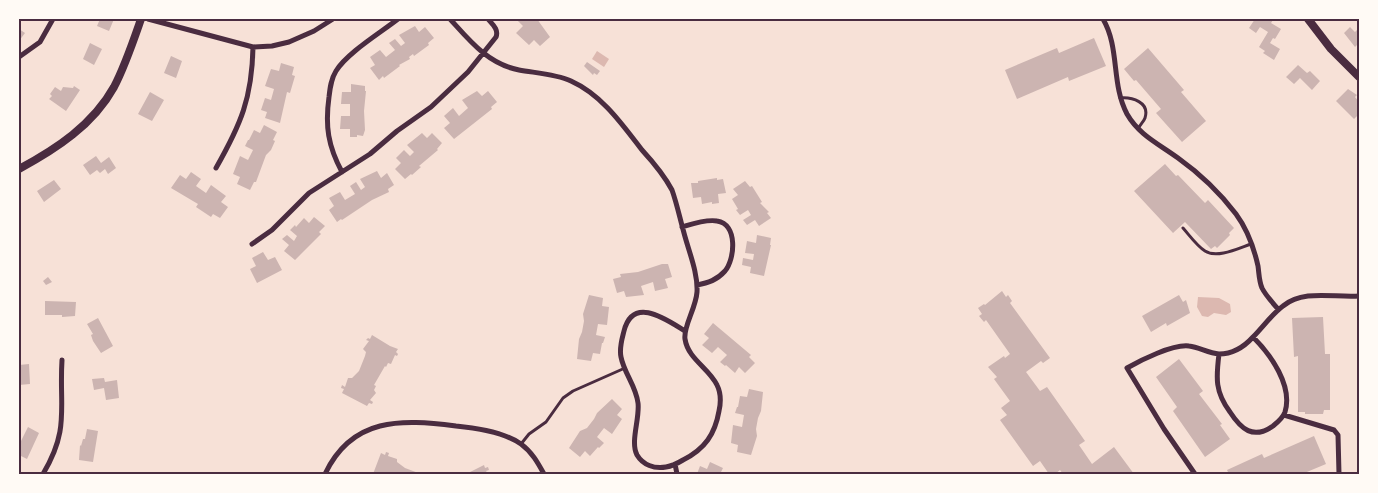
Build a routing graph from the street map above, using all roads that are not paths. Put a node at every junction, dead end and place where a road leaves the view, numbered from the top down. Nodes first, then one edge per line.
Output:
1 (53, 19) edge
2 (140, 19) edge
3 (148, 19) edge
4 (333, 19) edge
5 (398, 19) edge
6 (450, 19) edge
7 (488, 19) edge
8 (1103, 19) edge
9 (1308, 19) edge
10 (253, 47) junction
11 (483, 53) junction
12 (19, 57) edge
13 (1359, 77) edge
14 (1120, 98) junction
15 (1138, 129) junction
16 (216, 168) dead end
17 (19, 169) edge
18 (342, 172) junction
19 (682, 227) junction
20 (1183, 228) dead end
21 (252, 244) dead end
22 (1251, 244) junction
23 (697, 285) junction
24 (1359, 296) edge
25 (1278, 309) junction
26 (685, 331) junction
27 (1253, 337) junction
28 (1219, 354) junction
29 (62, 360) dead end
30 (625, 368) junction
31 (1284, 415) junction
32 (521, 444) junction
33 (675, 464) junction
34 (654, 467) junction
35 (43, 474) edge
36 (325, 474) edge
37 (544, 474) edge
38 (652, 474) edge
39 (677, 474) edge
40 (1195, 474) edge
41 (1339, 474) edge

1 - 12 street
2 - 17 street
3 - 10 street
4 - 10 street
5 - 18 street
6 - 11 street
7 - 11 street
8 - 14 street
9 - 13 street
10 - 16 street
11 - 18 street
11 - 19 street
14 - 15 street
14 - 15 lane
15 - 22 street
18 - 21 street
19 - 23 street
19 - 23 street
20 - 22 lane
22 - 25 street
23 - 26 street
24 - 25 street
25 - 27 street
26 - 30 street
26 - 33 street
27 - 28 street
27 - 31 street
28 - 31 street
28 - 40 street
29 - 35 street
30 - 32 lane
30 - 34 street
31 - 41 street
32 - 36 street
32 - 37 street
33 - 34 street
33 - 39 street
34 - 38 street

